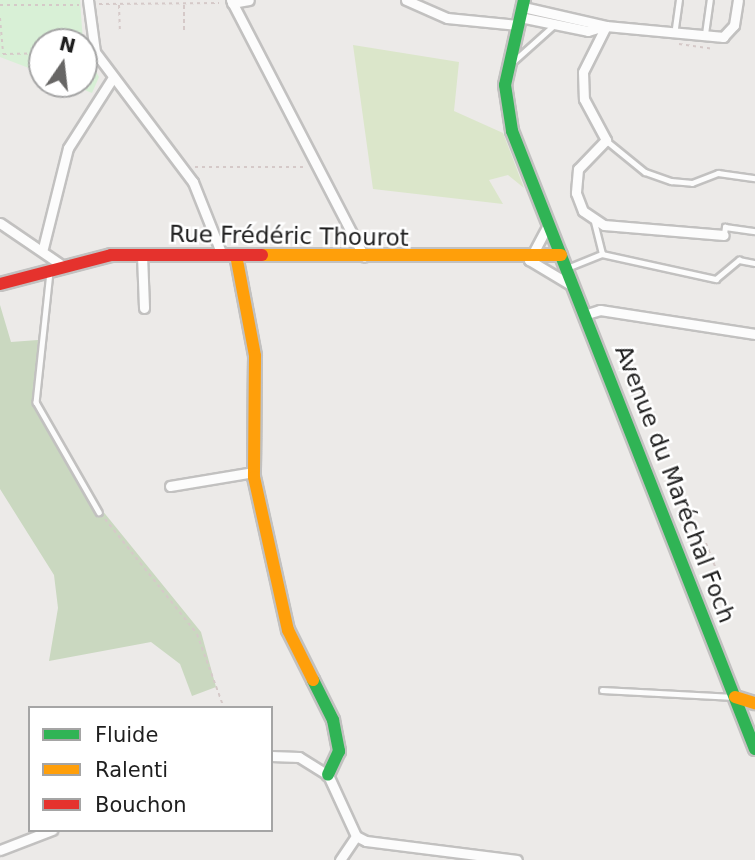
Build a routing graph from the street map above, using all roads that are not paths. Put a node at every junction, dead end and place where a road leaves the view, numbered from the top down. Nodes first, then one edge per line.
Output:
1 (248, 0) edge
2 (406, 0) edge
3 (679, 0) edge
4 (710, 0) edge
5 (738, 0) edge
6 (231, 1) edge
7 (88, 2) edge
8 (521, 12) edge
9 (553, 26) junction
10 (606, 26) junction
11 (675, 28) junction
12 (705, 34) junction
13 (509, 67) junction
14 (112, 79) junction
15 (607, 140) junction
16 (755, 178) edge
17 (594, 221) junction
18 (0, 223) edge
19 (548, 225) junction
20 (755, 230) edge
21 (724, 235) joint
22 (43, 248) junction
23 (602, 254) junction
24 (142, 255) junction
25 (222, 255) junction
26 (236, 255) junction
27 (561, 255) junction
28 (365, 258) junction
29 (529, 260) junction
30 (755, 263) edge
31 (55, 266) junction
32 (567, 268) junction
33 (0, 284) edge
34 (577, 292) junction
35 (144, 308) dead end
36 (587, 314) junction
37 (755, 334) edge
38 (254, 472) junction
39 (170, 486) dead end
40 (99, 512) road end
41 (602, 690) dead end
42 (735, 697) junction
43 (755, 703) edge
44 (753, 726) edge
45 (755, 748) edge
46 (273, 757) edge
47 (327, 775) junction
48 (47, 832) edge
49 (356, 835) junction
50 (0, 850) edge
51 (340, 860) edge
52 (517, 860) edge

1 - 6 street
2 - 8 street
3 - 11 lane
4 - 12 lane
5 - 12 street
6 - 28 street
7 - 14 street
8 - 9 street
8 - 10 street
8 - 13 street, Avenue du Maréchal Foch
9 - 10 street
9 - 13 lane
10 - 11 street
10 - 15 street
11 - 12 street
13 - 19 street, Avenue du Maréchal Foch
14 - 22 street
14 - 25 street
15 - 16 lane
15 - 17 street
17 - 21 street
17 - 23 lane
18 - 22 street
19 - 27 street, Avenue du Maréchal Foch
19 - 29 street
20 - 21 lane
22 - 31 street
23 - 30 lane
23 - 32 lane
24 - 25 street, Rue Frédéric Thourot
24 - 31 street, Rue Frédéric Thourot
24 - 35 street
25 - 26 street, Rue Frédéric Thourot
26 - 28 street, Rue Frédéric Thourot
26 - 38 street
27 - 29 street, Rue Frédéric Thourot
27 - 32 street, Avenue du Maréchal Foch
28 - 29 street, Rue Frédéric Thourot
29 - 34 street
31 - 33 street, Rue Frédéric Thourot
31 - 40 lane
32 - 34 street, Avenue du Maréchal Foch
34 - 36 street, Avenue du Maréchal Foch
36 - 37 street
36 - 42 street, Avenue du Maréchal Foch
38 - 39 street
38 - 47 street
41 - 42 lane
42 - 43 street
42 - 44 street, Avenue du Maréchal Foch
44 - 45 street, Avenue du Maréchal Foch
46 - 47 street
47 - 49 street
48 - 50 street
49 - 51 street
49 - 52 street

